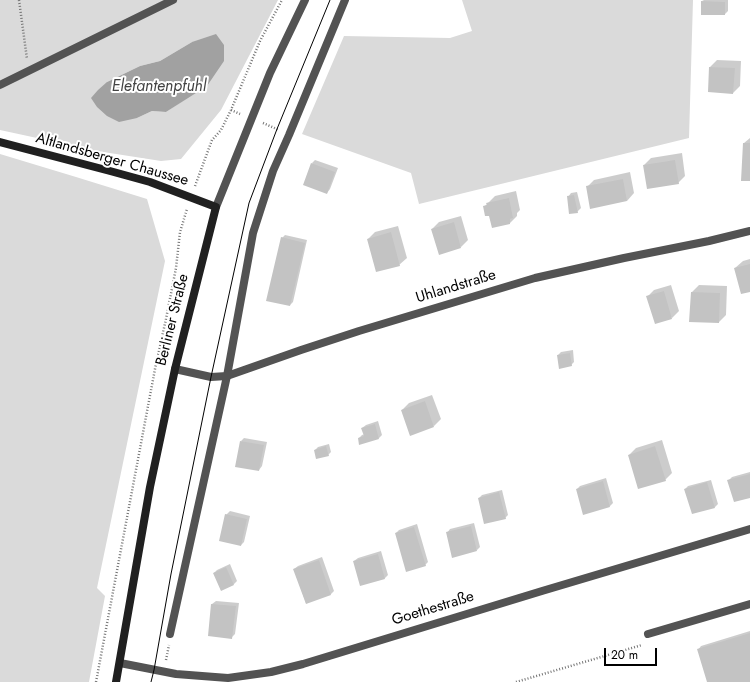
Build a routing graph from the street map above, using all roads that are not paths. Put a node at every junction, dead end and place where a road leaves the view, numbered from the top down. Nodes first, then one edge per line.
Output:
1 (173, 0) edge
2 (305, 0) edge
3 (345, 0) edge
4 (0, 85) edge
5 (0, 142) edge
6 (216, 207) junction
7 (750, 230) edge
8 (175, 369) junction
9 (227, 376) junction
10 (750, 529) edge
11 (750, 604) edge
12 (170, 634) road end
13 (648, 634) dead end
14 (120, 663) junction
15 (116, 682) edge

1 - 4 street
2 - 6 street, Berliner Straße
3 - 9 street
5 - 6 main road, Altlandsberger Chaussee
6 - 8 main road, Berliner Straße
7 - 9 street, Uhlandstraße
8 - 9 street, Uhlandstraße
8 - 14 main road, Berliner Straße
9 - 12 street
10 - 14 street, Goethestraße
11 - 13 street
14 - 15 main road, Berliner Straße

